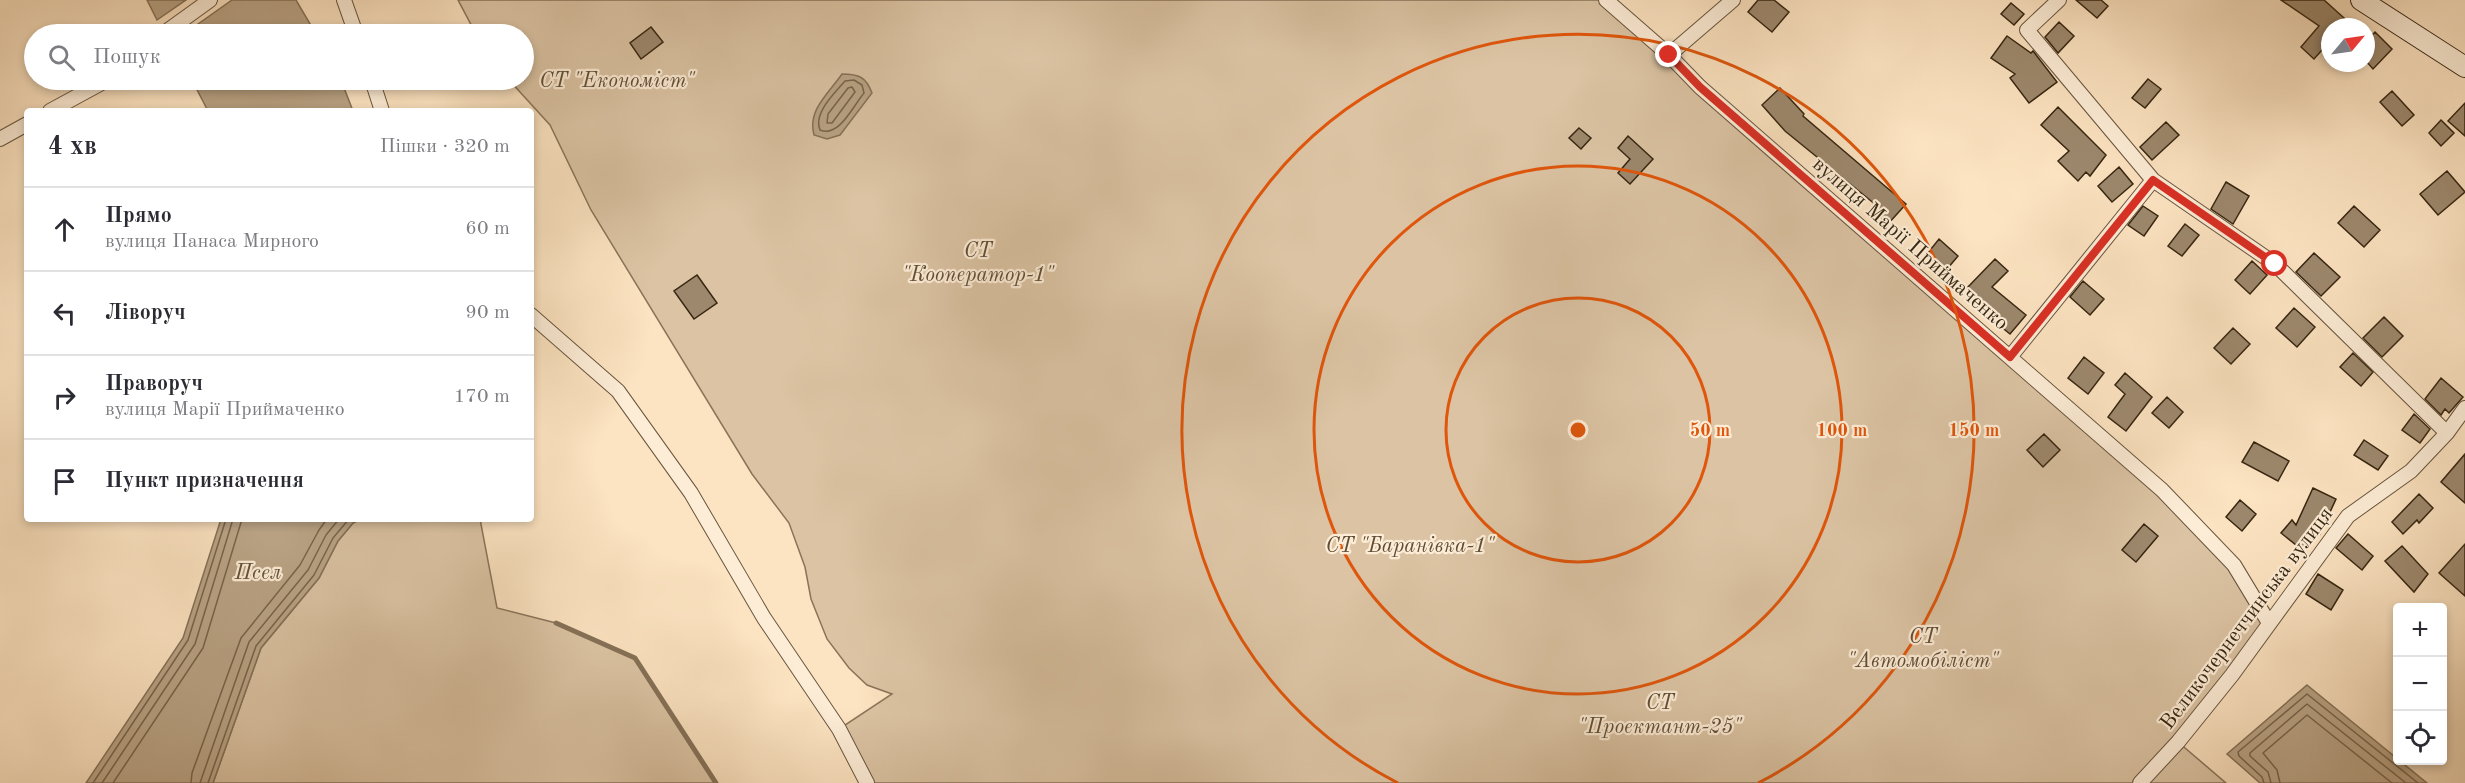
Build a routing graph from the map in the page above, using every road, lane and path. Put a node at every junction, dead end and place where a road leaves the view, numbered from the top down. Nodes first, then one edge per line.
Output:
1 (210, 0) edge
2 (344, 0) edge
3 (1606, 0) edge
4 (1733, 0) edge
5 (2059, 0) edge
6 (2361, 0) edge
7 (177, 24) edge
8 (352, 24) edge
9 (1669, 55) junction
10 (2465, 67) edge
11 (89, 90) edge
12 (375, 90) edge
13 (56, 108) edge
14 (381, 108) edge
15 (24, 126) edge
16 (0, 139) edge
17 (2153, 180) junction
18 (534, 318) edge
19 (2010, 357) junction
20 (2465, 408) edge
21 (2447, 433) junction
22 (2269, 623) junction
23 (867, 783) edge
24 (2140, 783) edge

1 - 7 street
2 - 8 street
3 - 9 street, вулиця Марії Приймаченко
4 - 9 street
5 - 17 street
6 - 10 main road
9 - 19 street, вулиця Марії Приймаченко
11 - 13 street
12 - 14 street
15 - 16 street
17 - 19 street
17 - 21 street
18 - 23 street
19 - 22 street, вулиця Марії Приймаченко
20 - 21 street, Великочернеччинська вулиця
21 - 22 street, Великочернеччинська вулиця
22 - 24 street, Великочернеччинська вулиця

